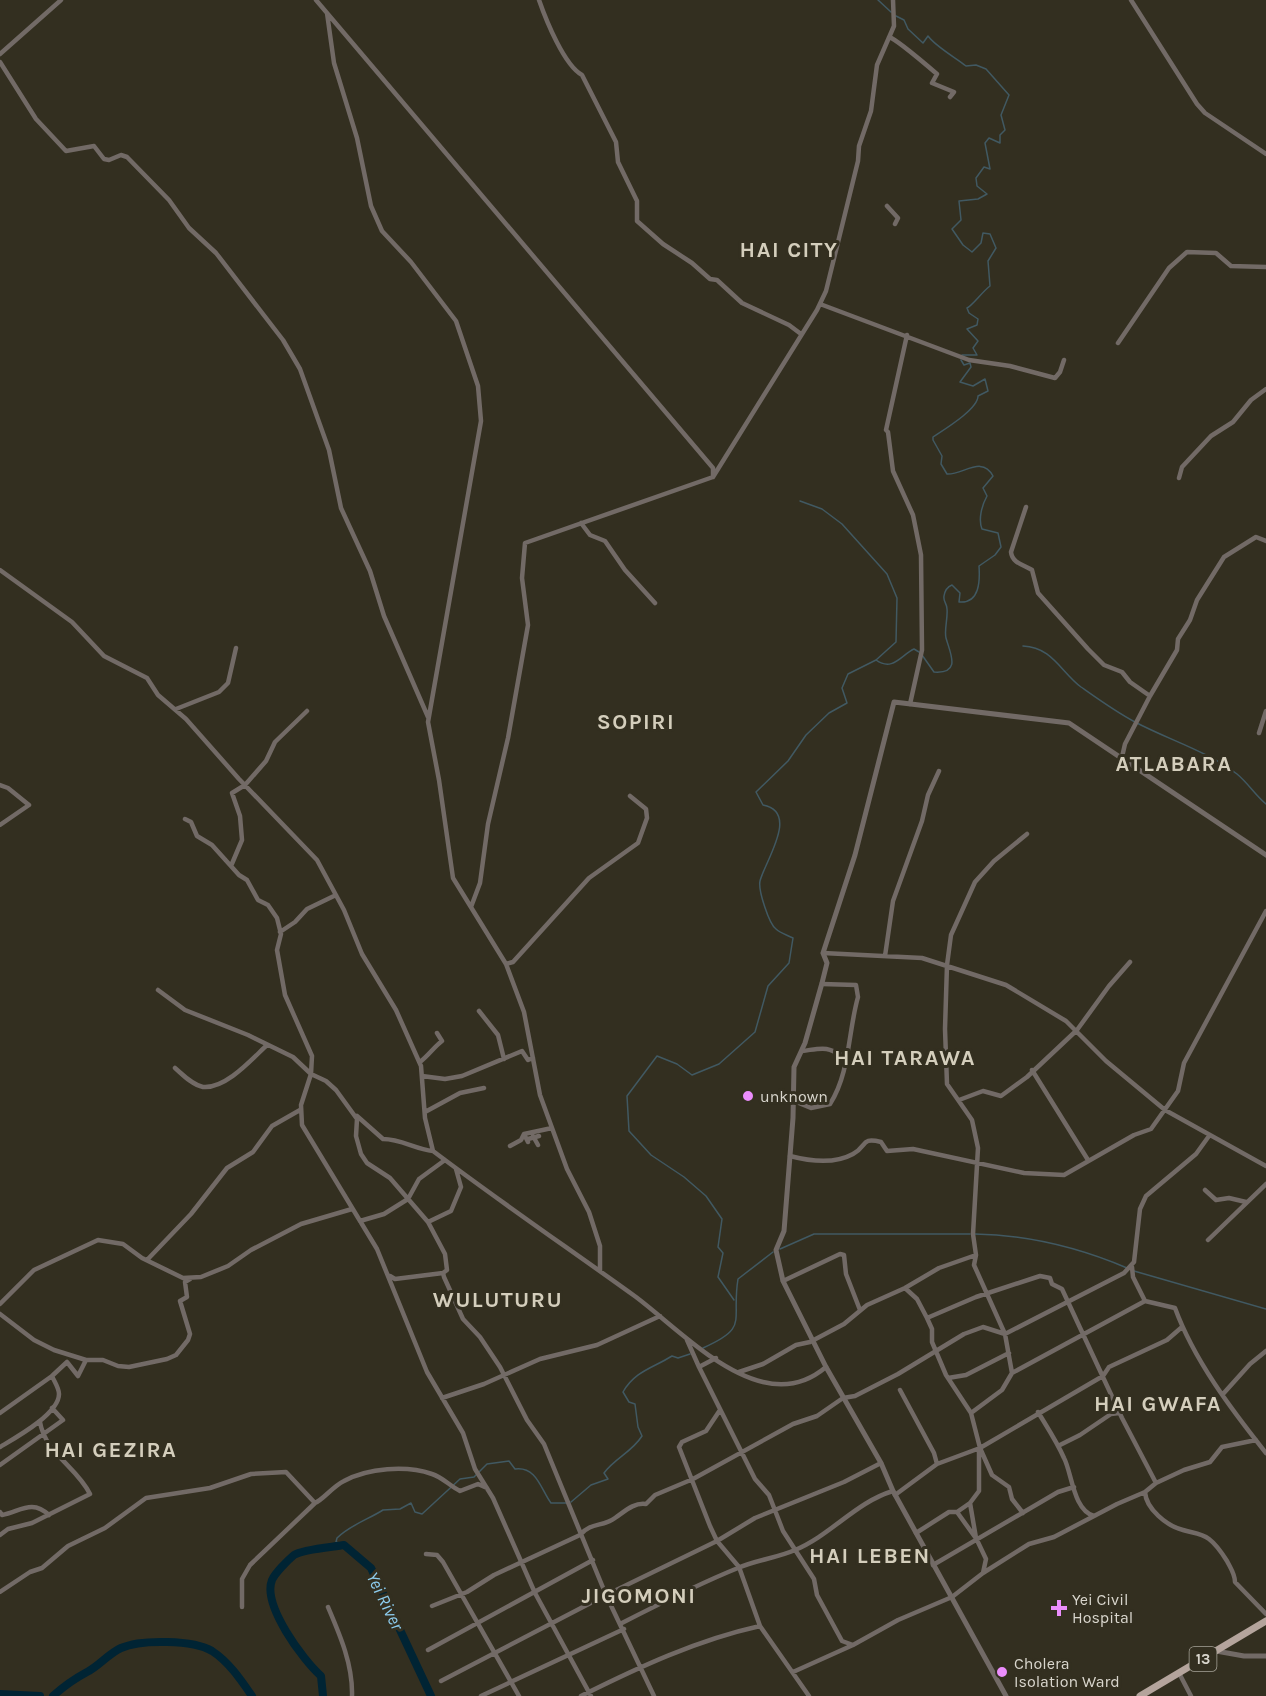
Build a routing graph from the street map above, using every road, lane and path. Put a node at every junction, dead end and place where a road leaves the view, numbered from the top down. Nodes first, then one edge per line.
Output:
1 (61, 0) edge
2 (316, 0) edge
3 (539, 0) edge
4 (893, 0) edge
5 (1131, 0) edge
6 (327, 13) junction
7 (889, 37) junction
8 (0, 54) edge
9 (0, 62) edge
10 (950, 97) dead end
11 (1266, 154) edge
12 (887, 207) dead end
13 (895, 224) dead end
14 (1266, 267) edge
15 (820, 304) junction
16 (801, 334) junction
17 (907, 335) junction
18 (1118, 343) dead end
19 (1064, 360) dead end
20 (1266, 388) edge
21 (713, 477) junction
22 (1179, 478) dead end
23 (1026, 507) dead end
24 (581, 523) junction
25 (1266, 541) edge
26 (0, 570) edge
27 (655, 603) dead end
28 (236, 648) dead end
29 (1150, 696) junction
30 (910, 704) junction
31 (176, 709) junction
32 (307, 711) dead end
33 (1266, 711) edge
34 (428, 717) junction
35 (1258, 733) dead end
36 (1122, 757) junction
37 (939, 771) dead end
38 (0, 785) edge
39 (245, 785) junction
40 (630, 796) dead end
41 (185, 819) dead end
42 (0, 825) edge
43 (1027, 834) dead end
44 (1266, 855) edge
45 (231, 866) junction
46 (336, 895) junction
47 (471, 907) junction
48 (1266, 911) edge
49 (280, 932) junction
50 (823, 953) junction
51 (885, 956) junction
52 (1130, 962) dead end
53 (506, 963) junction
54 (947, 965) junction
55 (822, 984) junction
56 (158, 990) dead end
57 (479, 1011) dead end
58 (1077, 1030) junction
59 (437, 1033) dead end
60 (267, 1045) junction
61 (802, 1050) junction
62 (846, 1057) junction
63 (533, 1058) junction
64 (504, 1059) junction
65 (420, 1062) junction
66 (175, 1068) dead end
67 (1032, 1070) junction
68 (311, 1074) junction
69 (422, 1076) junction
70 (484, 1088) dead end
71 (959, 1100) junction
72 (794, 1101) junction
73 (300, 1110) junction
74 (1165, 1110) junction
75 (425, 1112) junction
76 (354, 1115) junction
77 (552, 1128) junction
78 (1209, 1136) junction
79 (527, 1138) junction
80 (538, 1145) dead end
81 (510, 1146) dead end
82 (432, 1151) junction
83 (790, 1156) junction
84 (445, 1161) junction
85 (1088, 1161) junction
86 (978, 1164) junction
87 (1266, 1166) edge
88 (456, 1169) junction
89 (1266, 1184) edge
90 (1205, 1190) dead end
91 (408, 1199) junction
92 (1246, 1202) junction
93 (352, 1209) junction
94 (360, 1221) junction
95 (428, 1222) junction
96 (1208, 1240) dead end
97 (976, 1255) junction
98 (147, 1260) junction
99 (1131, 1267) junction
100 (600, 1271) junction
101 (443, 1273) junction
102 (389, 1275) junction
103 (192, 1278) junction
104 (783, 1281) junction
105 (904, 1288) junction
106 (989, 1293) junction
107 (1145, 1301) junction
108 (1068, 1302) junction
109 (0, 1304) edge
110 (860, 1310) junction
111 (0, 1314) edge
112 (660, 1316) junction
113 (927, 1318) junction
114 (1182, 1327) junction
115 (1005, 1334) junction
116 (1083, 1335) junction
117 (687, 1340) junction
118 (812, 1341) junction
119 (1266, 1351) edge
120 (937, 1352) junction
121 (1009, 1353) junction
122 (716, 1358) junction
123 (86, 1360) junction
124 (699, 1367) junction
125 (826, 1367) junction
126 (739, 1372) junction
127 (1012, 1373) junction
128 (503, 1374) junction
129 (52, 1376) junction
130 (1103, 1376) junction
131 (948, 1378) junction
132 (900, 1390) dead end
133 (1223, 1394) junction
134 (442, 1398) junction
135 (843, 1398) junction
136 (51, 1408) junction
137 (720, 1410) junction
138 (1038, 1412) junction
139 (0, 1413) edge
140 (971, 1413) junction
141 (1119, 1413) junction
142 (40, 1425) junction
143 (45, 1433) junction
144 (1256, 1440) junction
145 (1058, 1446) junction
146 (0, 1447) edge
147 (980, 1448) junction
148 (742, 1453) junction
149 (1266, 1453) edge
150 (881, 1463) junction
151 (936, 1464) junction
152 (0, 1465) edge
153 (693, 1479) junction
154 (1156, 1483) junction
155 (1074, 1487) junction
156 (487, 1488) junction
157 (1145, 1492) junction
158 (894, 1493) junction
159 (315, 1503) junction
160 (970, 1503) junction
161 (1085, 1509) junction
162 (0, 1512) edge
163 (774, 1512) junction
164 (957, 1512) junction
165 (1023, 1513) junction
166 (49, 1515) junction
167 (1095, 1516) junction
168 (1082, 1522) junction
169 (916, 1533) junction
170 (0, 1535) edge
171 (580, 1535) junction
172 (976, 1538) junction
173 (717, 1541) junction
174 (795, 1550) junction
175 (426, 1554) dead end
176 (593, 1560) junction
177 (522, 1563) junction
178 (933, 1565) junction
179 (739, 1567) junction
180 (982, 1573) junction
181 (0, 1592) edge
182 (535, 1593) junction
183 (463, 1594) junction
184 (606, 1595) junction
185 (952, 1597) junction
186 (432, 1606) dead end
187 (242, 1607) dead end
188 (328, 1607) dead end
189 (1266, 1614) edge
190 (1266, 1621) edge
191 (479, 1623) junction
192 (552, 1623) junction
193 (620, 1623) junction
194 (760, 1626) junction
195 (624, 1629) junction
196 (853, 1645) junction
197 (428, 1650) dead end
198 (1216, 1652) junction
199 (493, 1653) junction
200 (568, 1656) junction
201 (1266, 1656) edge
202 (640, 1666) junction
203 (793, 1672) junction
204 (1179, 1673) junction
205 (441, 1681) dead end
206 (509, 1681) junction
207 (590, 1694) edge
208 (352, 1696) edge
209 (482, 1696) edge
210 (519, 1696) edge
211 (581, 1696) edge
212 (654, 1696) edge
213 (809, 1696) edge
214 (1006, 1696) edge
215 (1140, 1696) edge
216 (1191, 1696) edge

1 - 8 street
2 - 6 street
3 - 16 street
4 - 7 street
5 - 11 street
6 - 21 street
6 - 34 street
7 - 10 street
7 - 15 street
9 - 34 street
12 - 13 street
14 - 18 street
15 - 16 street
15 - 17 street
16 - 21 street
17 - 19 street
17 - 30 street
20 - 22 street
21 - 24 street
23 - 29 street
24 - 27 street
24 - 47 street
25 - 29 street
26 - 31 street
28 - 31 street
29 - 36 street
30 - 36 street
30 - 50 street
31 - 39 street
32 - 39 street
33 - 35 street
34 - 47 street
36 - 44 street
37 - 51 street
38 - 42 street
39 - 45 street
39 - 46 street
40 - 53 street
41 - 45 street
43 - 54 street
45 - 49 street
46 - 49 street
46 - 65 street
47 - 53 street
48 - 74 street
49 - 68 street
50 - 51 street
50 - 55 street
51 - 54 street
52 - 58 street
53 - 63 street
54 - 58 street
54 - 71 street
55 - 61 street
55 - 62 street
56 - 60 street
57 - 64 street
58 - 67 street
58 - 74 street
59 - 65 street
60 - 66 street
60 - 68 street
61 - 62 street
61 - 72 street
62 - 72 street
63 - 64 street
63 - 77 street
64 - 69 street
65 - 69 street
67 - 71 street
67 - 85 street
68 - 73 street
68 - 76 street
69 - 75 street
70 - 75 street
71 - 86 street
72 - 83 street
73 - 93 street
73 - 98 street
74 - 78 street
74 - 85 street
75 - 82 street
76 - 82 street
76 - 91 street
77 - 79 street
77 - 100 street
78 - 87 street
78 - 99 street
79 - 80 street
79 - 81 street
82 - 84 street
83 - 86 street
83 - 104 street
84 - 88 street
84 - 91 street
85 - 86 street
86 - 97 street
88 - 95 street
88 - 100 street
89 - 92 street
90 - 92 street
91 - 94 street
91 - 95 street
92 - 96 street
93 - 94 street
93 - 103 street
94 - 102 street
95 - 101 street
97 - 105 street
97 - 106 street
98 - 103 street
98 - 109 street
99 - 107 street
99 - 108 street
100 - 112 street
101 - 102 street
101 - 128 street
102 - 134 street
103 - 123 street
104 - 110 street
104 - 118 street
105 - 110 street
105 - 113 street
106 - 108 street
106 - 113 street
106 - 115 street
107 - 114 street
107 - 116 street
108 - 115 street
108 - 116 street
110 - 118 street
111 - 123 street
112 - 117 street
112 - 128 street
113 - 120 street
114 - 130 street
114 - 133 street
115 - 120 street
115 - 121 street
116 - 127 street
116 - 130 street
117 - 122 street
117 - 124 street
118 - 125 street
118 - 126 street
119 - 133 street
120 - 131 street
120 - 135 street
121 - 127 street
121 - 131 street
122 - 124 street
122 - 126 street
123 - 129 street
124 - 137 street
125 - 126 street
125 - 135 street
127 - 140 street
128 - 134 street
128 - 171 street
129 - 136 street
129 - 139 street
130 - 138 street
130 - 141 street
131 - 140 street
132 - 151 street
133 - 144 street
134 - 156 street
135 - 148 street
135 - 150 street
136 - 142 street
136 - 143 street
137 - 148 street
137 - 153 street
138 - 145 street
138 - 147 street
140 - 147 street
141 - 145 street
141 - 154 street
142 - 143 street
142 - 146 street
143 - 152 street
143 - 166 street
144 - 149 street
144 - 154 street
145 - 155 street
147 - 151 street
147 - 160 street
147 - 165 street
148 - 153 street
148 - 163 street
150 - 158 street
150 - 163 street
151 - 158 street
153 - 171 street
153 - 173 street
154 - 157 street
155 - 161 street
155 - 165 street
156 - 159 street
156 - 177 street
157 - 167 street
157 - 189 street
158 - 169 street
158 - 174 street
159 - 181 street
159 - 187 street
160 - 164 street
160 - 172 street
161 - 167 street
161 - 168 street
162 - 166 street
163 - 173 street
163 - 174 street
164 - 169 street
164 - 172 street
165 - 172 street
166 - 170 street
167 - 168 street
168 - 180 street
169 - 178 street
171 - 176 street
171 - 177 street
172 - 178 street
172 - 180 street
173 - 179 street
173 - 184 street
174 - 179 street
174 - 196 street
175 - 183 street
176 - 182 street
176 - 184 street
177 - 182 street
177 - 183 street
178 - 185 street
179 - 193 street
179 - 194 street
180 - 185 street
182 - 191 street
182 - 192 street
183 - 186 street
183 - 191 street
184 - 192 street
184 - 193 street
185 - 196 street
185 - 214 street
188 - 208 street
190 - 198 main road, 13
191 - 197 street
191 - 199 street
192 - 199 street
192 - 200 street
193 - 195 street
194 - 202 street
194 - 203 street
195 - 200 street
195 - 202 street
196 - 203 street
198 - 201 street
198 - 204 main road, 13
199 - 205 street
199 - 206 street
200 - 206 street
200 - 207 street
202 - 207 street
202 - 212 street
203 - 213 street
204 - 215 main road, 13
204 - 216 street
206 - 209 street
206 - 210 street
207 - 211 street

